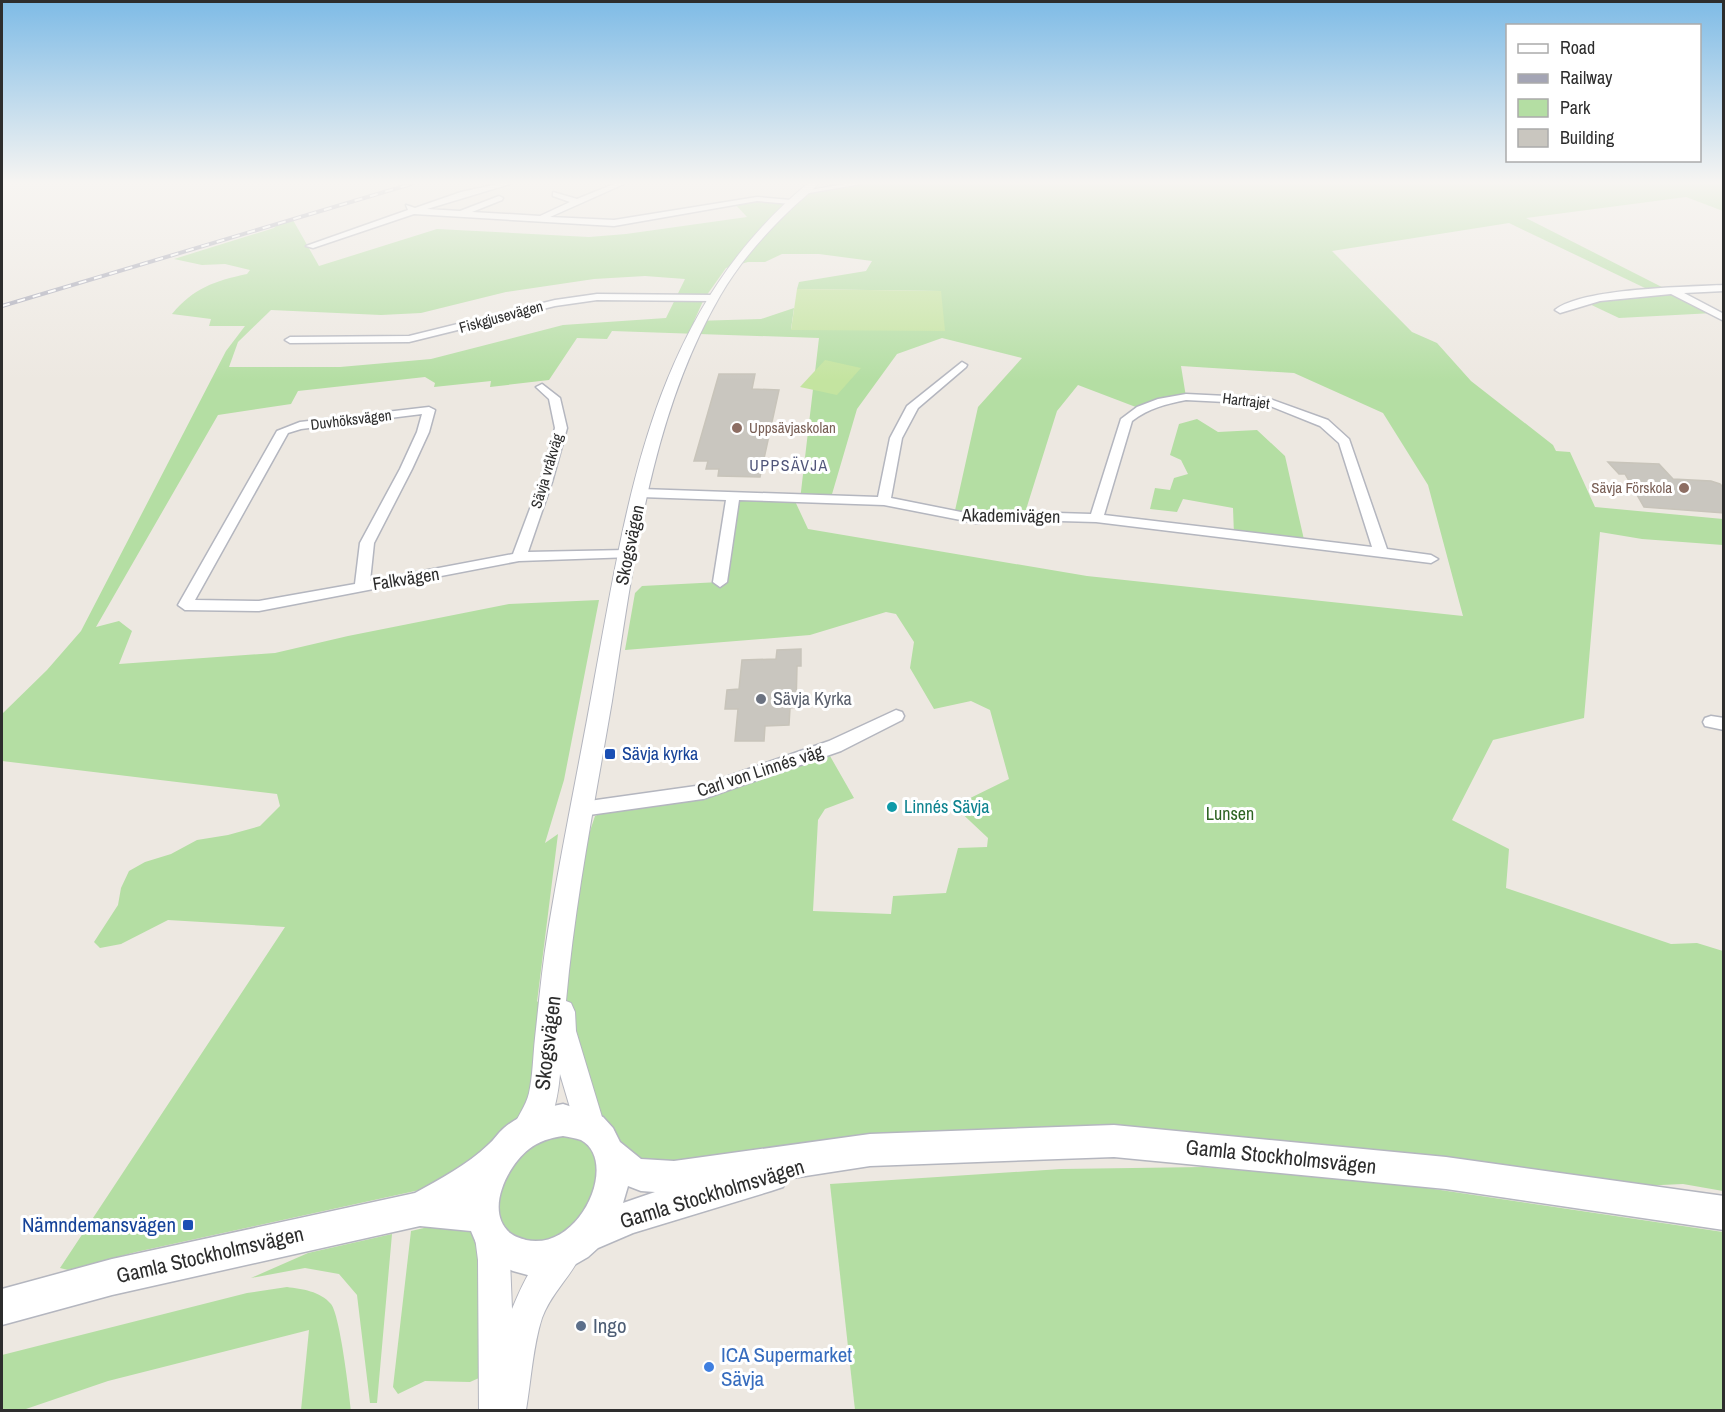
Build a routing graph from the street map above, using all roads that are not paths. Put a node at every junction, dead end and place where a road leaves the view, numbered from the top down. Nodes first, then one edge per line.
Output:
1 (748, 250) edge
2 (1724, 288) edge
3 (1675, 292) junction
4 (712, 298) junction
5 (1560, 310) dead end
6 (1724, 318) edge
7 (290, 340) dead end
8 (962, 365) dead end
9 (542, 387) dead end
10 (641, 493) junction
11 (733, 497) junction
12 (885, 501) junction
13 (1096, 518) junction
14 (1381, 553) junction
15 (627, 554) junction
16 (519, 557) junction
17 (1431, 559) dead end
18 (720, 582) dead end
19 (362, 586) junction
20 (185, 606) joint
21 (896, 716) dead end
22 (582, 809) junction
23 (558, 953) junction
24 (590, 1127) junction
25 (527, 1130) junction
26 (611, 1154) junction
27 (837, 1156) junction
28 (496, 1159) junction
29 (420, 1209) junction
30 (1724, 1213) edge
31 (487, 1227) junction
32 (579, 1242) junction
33 (2, 1307) edge
34 (497, 1410) edge
35 (508, 1410) edge

1 - 4 street, Skogsvägen
2 - 3 street
3 - 5 street
3 - 6 street
4 - 7 street, Fiskgjusevägen
4 - 10 street, Skogsvägen
8 - 12 street
9 - 16 street, Sävja vråkväg
10 - 11 street, Akademivägen
10 - 15 street, Skogsvägen
11 - 12 street, Akademivägen
11 - 18 street
12 - 13 street, Akademivägen
13 - 14 street, Akademivägen
13 - 14 street, Hartrajet
14 - 17 street, Akademivägen
15 - 16 street, Falkvägen
15 - 22 street, Skogsvägen
16 - 19 street, Falkvägen
19 - 20 street, Falkvägen
19 - 20 street, Duvhöksvägen
21 - 22 street, Carl von Linnés väg
22 - 23 street, Skogsvägen
23 - 24 street, Skogsvägen
23 - 25 street, Skogsvägen
24 - 25 main road
24 - 26 main road
25 - 28 main road
26 - 27 main road, Gamla Stockholmsvägen
26 - 32 main road
27 - 30 main road, Gamla Stockholmsvägen
27 - 32 main road, Gamla Stockholmsvägen
28 - 29 main road, Gamla Stockholmsvägen
28 - 31 main road
29 - 31 main road, Gamla Stockholmsvägen
29 - 33 main road, Gamla Stockholmsvägen
31 - 32 main road
31 - 34 street
32 - 35 street

